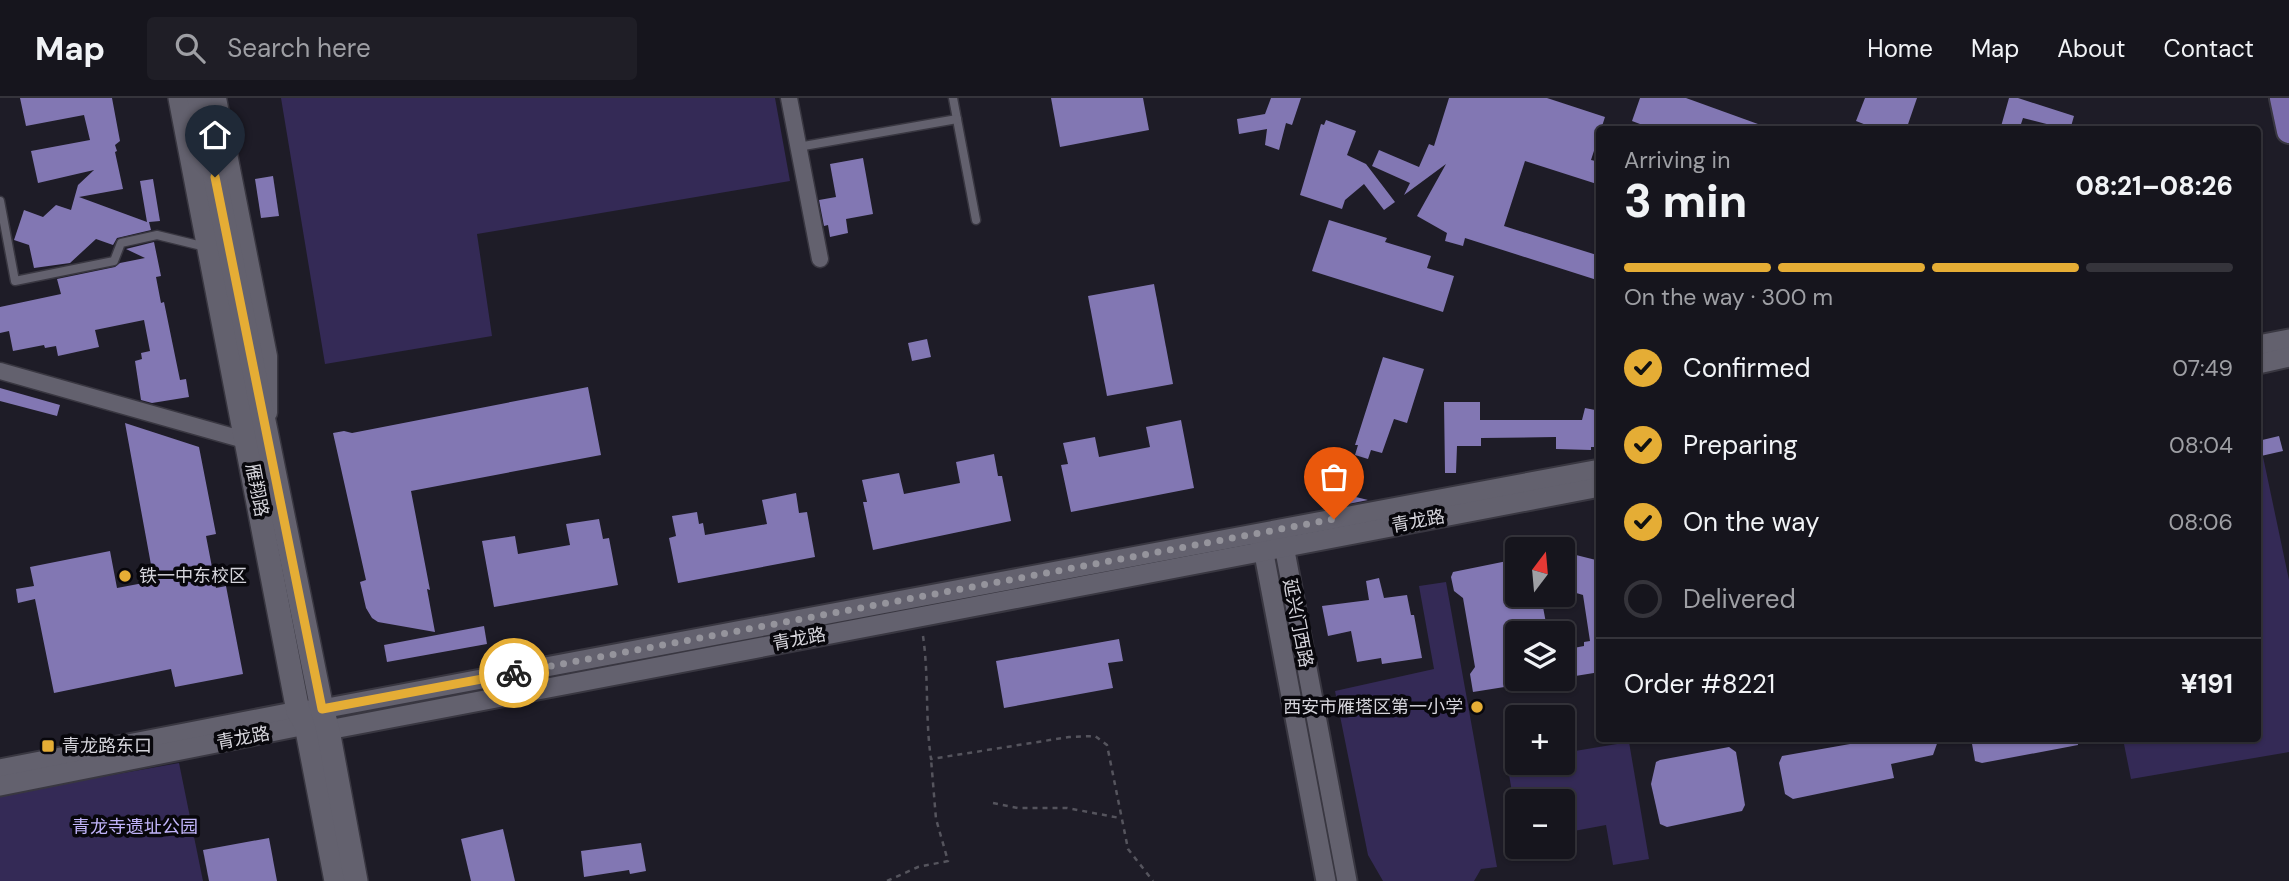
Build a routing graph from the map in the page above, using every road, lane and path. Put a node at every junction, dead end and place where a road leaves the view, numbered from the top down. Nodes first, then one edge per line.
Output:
1 (180, 98) edge
2 (199, 98) edge
3 (218, 98) edge
4 (789, 98) edge
5 (953, 98) edge
6 (2283, 98) edge
7 (957, 120) junction
8 (2289, 131) edge
9 (798, 147) junction
10 (0, 201) edge
11 (976, 220) dead end
12 (209, 248) junction
13 (820, 259) dead end
14 (2289, 339) edge
15 (2261, 344) edge
16 (2289, 358) edge
17 (2261, 363) edge
18 (0, 371) edge
19 (258, 440) junction
20 (1596, 470) edge
21 (1596, 488) edge
22 (1282, 538) junction
23 (1261, 542) junction
24 (920, 616) junction
25 (314, 719) junction
26 (930, 759) junction
27 (0, 769) edge
28 (0, 786) edge
29 (993, 803) dead end
30 (1120, 818) junction
31 (336, 881) edge
32 (356, 881) edge
33 (887, 881) edge
34 (1153, 881) edge
35 (1326, 881) edge
36 (1347, 881) edge

1 - 12 main road, 雁翔路
2 - 19 main road, 雁翔路
3 - 19 street
4 - 9 street
5 - 7 lane
6 - 8 main road
7 - 9 lane
7 - 11 lane
9 - 13 street
10 - 12 lane
12 - 19 main road, 雁翔路
14 - 15 street
16 - 17 street
18 - 19 street
19 - 25 main road, 雁翔路
20 - 22 street, 青龙路
21 - 22 street, 青龙路
22 - 23 street, 青龙路
22 - 36 street, 延兴门西路
23 - 24 street, 青龙路
23 - 25 street, 青龙路
23 - 35 street, 延兴门西路
24 - 25 street, 青龙路
24 - 26 path
25 - 27 street, 青龙路
25 - 28 street, 青龙路
25 - 31 main road, 雁翔路
25 - 32 main road, 雁翔路
26 - 30 path
26 - 33 path
29 - 30 path
30 - 34 path

